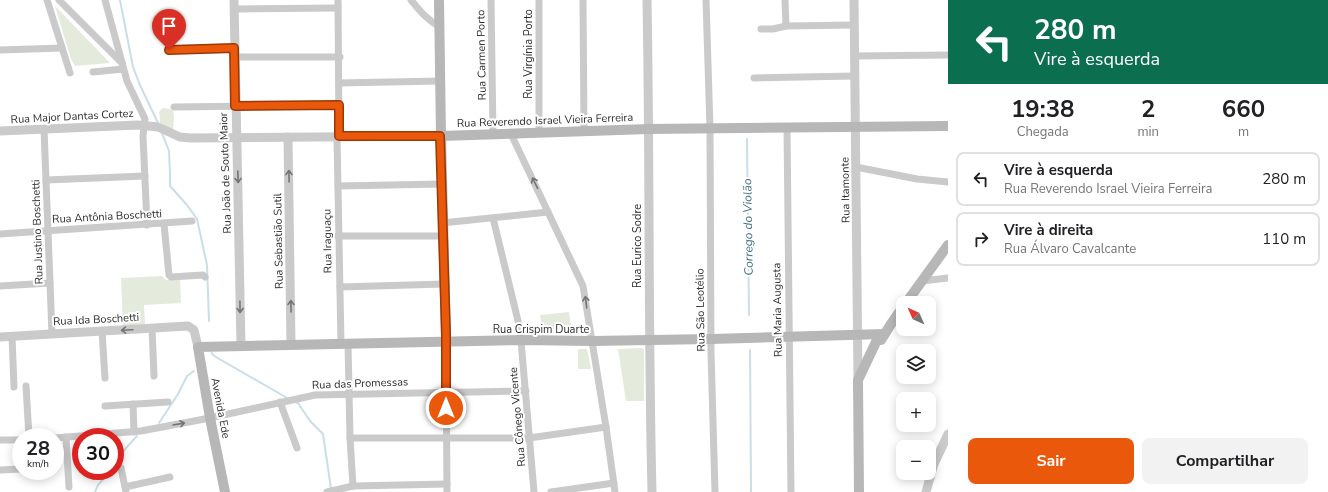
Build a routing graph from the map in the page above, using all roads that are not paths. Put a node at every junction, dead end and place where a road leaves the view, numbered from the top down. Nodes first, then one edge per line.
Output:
1 (47, 0) edge
2 (59, 0) edge
3 (105, 0) edge
4 (411, 0) edge
5 (440, 0) edge
6 (491, 0) edge
7 (539, 0) edge
8 (583, 0) edge
9 (647, 0) edge
10 (706, 0) edge
11 (785, 0) edge
12 (854, 0) edge
13 (338, 4) edge
14 (234, 5) edge
15 (854, 25) junction
16 (786, 26) junction
17 (440, 27) junction
18 (762, 29) dead end
19 (62, 48) junction
20 (0, 49) edge
21 (169, 50) dead end
22 (234, 53) junction
23 (948, 55) edge
24 (855, 56) junction
25 (340, 57) junction
26 (123, 66) junction
27 (93, 72) dead end
28 (70, 73) dead end
29 (855, 76) junction
30 (754, 78) dead end
31 (440, 81) junction
32 (339, 83) junction
33 (339, 105) junction
34 (235, 106) junction
35 (174, 107) dead end
36 (145, 125) junction
37 (856, 126) junction
38 (948, 126) edge
39 (787, 127) junction
40 (710, 128) junction
41 (44, 129) junction
42 (649, 129) junction
43 (0, 131) edge
44 (584, 131) junction
45 (539, 133) junction
46 (493, 134) junction
47 (511, 134) junction
48 (440, 136) junction
49 (288, 137) junction
50 (338, 137) junction
51 (237, 138) junction
52 (856, 167) junction
53 (145, 176) junction
54 (46, 180) junction
55 (948, 182) edge
56 (442, 184) junction
57 (338, 186) junction
58 (548, 212) junction
59 (493, 218) junction
60 (192, 221) dead end
61 (442, 223) junction
62 (147, 224) junction
63 (164, 224) junction
64 (48, 231) junction
65 (0, 234) edge
66 (338, 236) junction
67 (442, 236) junction
68 (948, 246) edge
69 (205, 277) dead end
70 (948, 278) edge
71 (922, 281) junction
72 (50, 283) junction
73 (444, 284) junction
74 (0, 286) edge
75 (340, 287) junction
76 (911, 296) edge
77 (896, 317) edge
78 (152, 328) junction
79 (193, 329) joint
80 (102, 331) junction
81 (52, 334) junction
82 (857, 335) junction
83 (884, 335) junction
84 (12, 336) junction
85 (0, 337) edge
86 (788, 337) junction
87 (711, 339) junction
88 (522, 340) junction
89 (650, 340) junction
90 (446, 341) junction
91 (592, 341) junction
92 (344, 344) junction
93 (291, 345) junction
94 (241, 346) junction
95 (198, 348) junction
96 (154, 376) dead end
97 (105, 378) dead end
98 (858, 380) junction
99 (26, 386) dead end
100 (14, 387) dead end
101 (526, 391) junction
102 (858, 391) junction
103 (446, 392) junction
104 (350, 393) junction
105 (168, 402) dead end
106 (280, 402) junction
107 (133, 404) junction
108 (104, 406) dead end
109 (210, 418) junction
110 (606, 427) junction
111 (28, 428) edge
112 (134, 432) junction
113 (948, 434) edge
114 (66, 437) joint
115 (350, 438) junction
116 (529, 438) junction
117 (446, 439) junction
118 (0, 440) edge
119 (12, 440) edge
120 (297, 448) dead end
121 (12, 469) edge
122 (0, 470) edge
123 (170, 477) dead end
124 (123, 480) edge
125 (614, 484) junction
126 (353, 486) junction
127 (69, 487) dead end
128 (447, 488) edge
129 (125, 490) edge
130 (225, 492) edge
131 (326, 492) edge
132 (534, 492) edge
133 (551, 492) edge
134 (615, 492) edge
135 (652, 492) edge
136 (715, 492) edge
137 (791, 492) edge
138 (860, 492) edge
139 (926, 492) edge

1 - 19 street
2 - 26 street
3 - 26 street
4 - 17 street
5 - 17 main road
6 - 46 street, Rua Carmen Porto
7 - 45 street, Rua Virgínia Porto
8 - 44 street
9 - 42 street, Rua Eurico Sodre
10 - 40 street, Rua São Leotélio
11 - 16 street
12 - 15 street, Rua Itamonte
13 - 14 street
13 - 25 street, Rua Iraguaçu
14 - 22 street, Rua João de Souto Maior
15 - 16 street
15 - 24 street, Rua Itamonte
16 - 18 street
17 - 31 main road
19 - 20 street
19 - 28 street
21 - 22 street
22 - 25 street
22 - 34 street, Rua João de Souto Maior
23 - 24 street
24 - 29 street, Rua Itamonte
25 - 32 street, Rua Iraguaçu
26 - 27 street
26 - 36 street
29 - 30 street
29 - 37 street, Rua Itamonte
31 - 32 street
31 - 48 main road
32 - 33 street, Rua Iraguaçu
33 - 34 street
33 - 50 street, Rua Iraguaçu
34 - 35 street
34 - 51 street, Rua João de Souto Maior
36 - 41 street, Rua Major Dantas Cortez
36 - 51 street, Rua Reverendo Israel Vieira Ferreira
36 - 53 street
37 - 38 main road, Rua Reverendo Israel Vieira Ferreira
37 - 39 main road, Rua Reverendo Israel Vieira Ferreira
37 - 52 street, Rua Itamonte
39 - 40 main road, Rua Reverendo Israel Vieira Ferreira
39 - 86 street, Rua Maria Augusta
40 - 42 main road, Rua Reverendo Israel Vieira Ferreira
40 - 87 street, Rua São Leotélio
41 - 43 street, Rua Major Dantas Cortez
41 - 54 street, Rua Justino Boschetti
42 - 44 main road, Rua Reverendo Israel Vieira Ferreira
42 - 89 street, Rua Eurico Sodre
44 - 45 main road, Rua Reverendo Israel Vieira Ferreira
45 - 47 main road, Rua Reverendo Israel Vieira Ferreira
46 - 47 main road, Rua Reverendo Israel Vieira Ferreira
46 - 48 main road, Rua Reverendo Israel Vieira Ferreira
58 -> 47 street
48 - 50 street, Rua Reverendo Israel Vieira Ferreira
48 - 56 main road
49 - 50 street, Rua Reverendo Israel Vieira Ferreira
49 - 51 street, Rua Reverendo Israel Vieira Ferreira
93 -> 49 street, Rua Sebastião Sutil
50 - 57 street, Rua Iraguaçu
51 -> 94 street, Rua João de Souto Maior
52 - 55 street
52 - 82 street, Rua Itamonte
53 - 54 street
53 - 62 street
54 - 64 street, Rua Justino Boschetti
56 - 57 street
56 - 61 main road
57 - 66 street, Rua Iraguaçu
58 - 59 street
91 -> 58 street
59 - 61 street
59 - 88 street, Rua Cônego Vicente
60 - 63 street, Rua Antônia Boschetti
61 - 67 main road
62 - 63 street, Rua Antônia Boschetti
62 - 64 street, Rua Antônia Boschetti
63 - 69 street
64 - 65 street, Rua Antônia Boschetti
64 - 72 street, Rua Justino Boschetti
66 - 67 street
66 - 75 street, Rua Iraguaçu
67 - 73 main road
68 - 71 main road
70 - 71 street
71 - 76 main road
72 - 74 street
72 - 81 street, Rua Justino Boschetti
73 - 75 street
73 - 90 main road
75 - 92 street, Rua Iraguaçu
77 - 83 main road
78 - 79 street, Rua Ida Boschetti
78 -> 80 street, Rua Ida Boschetti
78 - 96 street
79 - 95 street, Avenida Ede
80 - 81 street, Rua Ida Boschetti
80 - 97 street
81 - 84 street, Rua Ida Boschetti
82 - 83 main road, Rua Crispim Duarte
82 - 86 main road, Rua Crispim Duarte
82 - 98 street, Rua Itamonte
83 - 98 main road
83 - 102 main road
84 - 85 street, Rua Ida Boschetti
84 - 100 street
86 - 87 main road, Rua Crispim Duarte
86 - 137 street, Rua Maria Augusta
87 - 89 main road, Rua Crispim Duarte
87 - 136 street, Rua São Leotélio
88 - 90 main road, Rua Crispim Duarte
88 - 91 main road, Rua Crispim Duarte
88 - 101 street, Rua Cônego Vicente
89 - 91 main road, Rua Crispim Duarte
89 - 135 street, Rua Eurico Sodre
90 - 92 main road, Rua Crispim Duarte
90 - 103 street
91 - 110 street
92 - 93 main road, Rua Crispim Duarte
92 - 104 street, Rua Iraguaçu
93 - 94 main road, Rua Crispim Duarte
94 - 95 main road, Rua Crispim Duarte
95 - 109 main road, Avenida Ede
98 - 102 main road
99 - 111 street
101 - 103 street, Rua das Promessas
101 - 116 street, Rua Cônego Vicente
102 - 138 main road
103 - 104 street, Rua das Promessas
103 - 117 street
104 - 106 street, Rua das Promessas
104 - 115 street, Rua Iraguaçu
105 - 107 street
106 - 109 street, Rua das Promessas
106 - 120 street
107 - 108 street
107 - 112 street
112 -> 109 street, Rua das Promessas
109 - 130 main road, Avenida Ede
110 - 116 street
110 - 125 street
112 - 114 street, Rua das Promessas
113 - 139 street
114 - 127 street
115 - 117 street
115 - 126 street, Rua Iraguaçu
116 - 117 street
116 - 132 street, Rua Cônego Vicente
117 - 128 street
118 - 119 street
121 - 122 street
123 - 129 street
124 - 129 street
125 - 133 street
125 - 134 street
126 - 128 street
126 - 131 street

